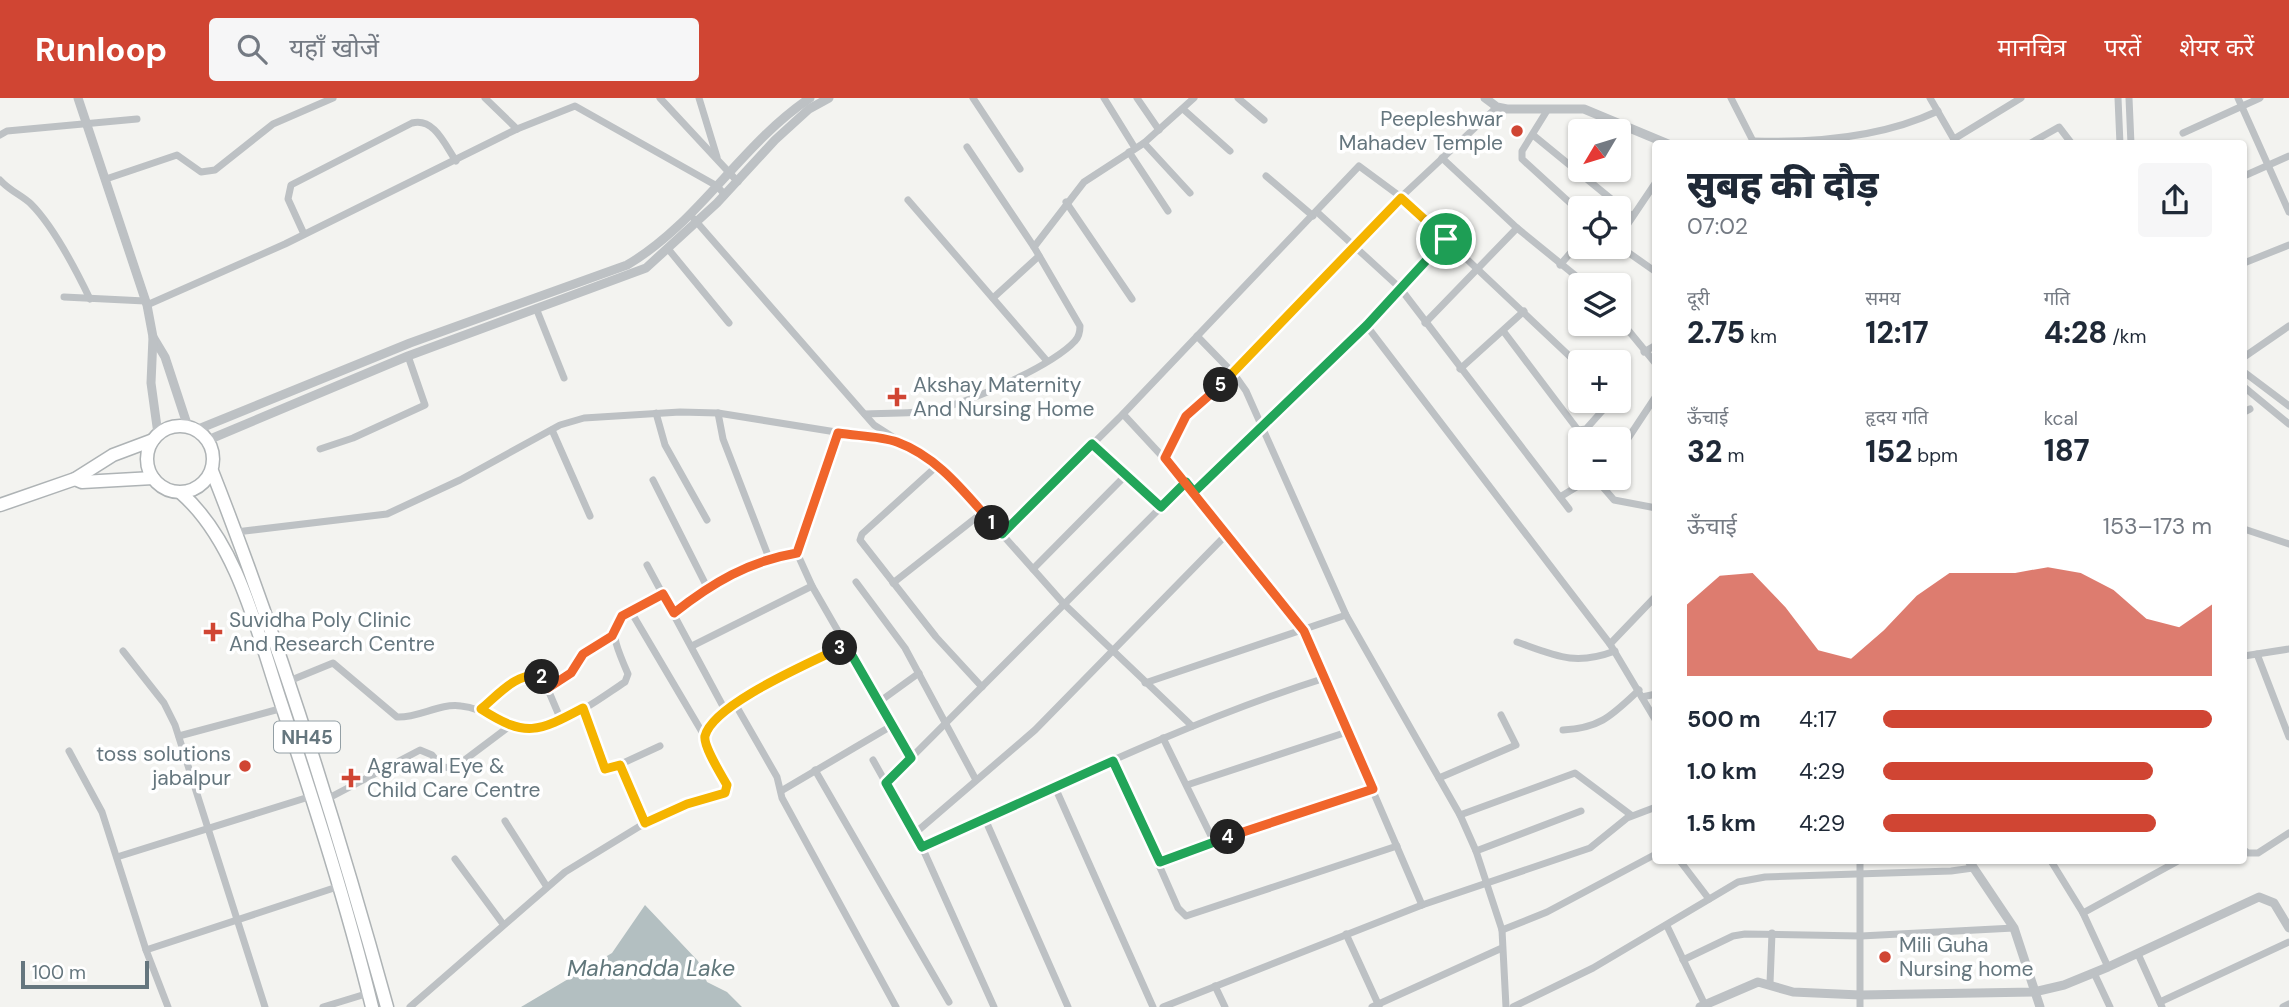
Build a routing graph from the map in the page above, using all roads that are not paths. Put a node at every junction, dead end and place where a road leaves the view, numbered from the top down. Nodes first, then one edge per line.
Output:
1 (78, 98) edge
2 (333, 98) edge
3 (485, 98) edge
4 (570, 98) edge
5 (660, 98) edge
6 (699, 98) edge
7 (810, 98) edge
8 (829, 98) edge
9 (973, 98) edge
10 (1104, 98) edge
11 (1137, 98) edge
12 (1195, 98) edge
13 (1238, 98) edge
14 (1485, 98) edge
15 (1731, 98) edge
16 (1930, 98) edge
17 (2021, 98) edge
18 (2118, 98) edge
19 (2129, 98) edge
20 (2260, 98) edge
21 (2240, 102) edge
22 (575, 106) junction
23 (1497, 107) junction
24 (1183, 109) junction
25 (1548, 109) junction
26 (1938, 111) junction
27 (137, 119) dead end
28 (1264, 120) dead end
29 (88, 125) junction
30 (517, 129) junction
31 (1159, 130) junction
32 (2183, 133) dead end
33 (0, 135) edge
34 (1532, 135) junction
35 (1658, 140) edge
36 (1753, 140) edge
37 (1801, 140) edge
38 (1955, 140) edge
39 (1958, 140) edge
40 (2036, 140) edge
41 (2069, 140) edge
42 (2120, 140) edge
43 (2130, 140) edge
44 (1144, 143) junction
45 (967, 147) dead end
46 (1132, 150) junction
47 (1230, 151) dead end
48 (2289, 156) edge
49 (1443, 158) junction
50 (456, 161) junction
51 (719, 161) junction
52 (2268, 165) junction
53 (1020, 169) dead end
54 (730, 173) junction
55 (2247, 175) edge
56 (1266, 177) dead end
57 (106, 179) junction
58 (0, 180) edge
59 (738, 182) junction
60 (717, 186) junction
61 (1652, 188) edge
62 (1190, 193) dead end
63 (725, 195) junction
64 (1401, 198) junction
65 (908, 200) dead end
66 (1568, 201) edge
67 (2287, 201) edge
68 (1066, 202) junction
69 (1168, 211) dead end
70 (2289, 212) edge
71 (1315, 214) junction
72 (688, 215) junction
73 (1632, 216) joint
74 (698, 222) junction
75 (1517, 229) junction
76 (304, 234) junction
77 (1446, 239) junction
78 (2289, 244) edge
79 (1355, 246) junction
80 (1034, 247) junction
81 (669, 250) junction
82 (1631, 254) edge
83 (1039, 256) junction
84 (1568, 256) edge
85 (2247, 262) edge
86 (1560, 265) junction
87 (1479, 269) junction
88 (1652, 269) edge
89 (1571, 273) edge
90 (1400, 288) junction
91 (64, 297) dead end
92 (993, 298) junction
93 (90, 299) junction
94 (1132, 299) dead end
95 (146, 303) junction
96 (536, 308) junction
97 (1524, 311) junction
98 (730, 323) dead end
99 (1425, 323) junction
100 (1367, 325) junction
101 (2289, 326) edge
102 (1504, 332) junction
103 (1631, 335) edge
104 (1198, 336) junction
105 (153, 337) junction
106 (1652, 347) edge
107 (1644, 352) junction
108 (1568, 354) edge
109 (2247, 355) edge
110 (408, 356) junction
111 (1047, 360) junction
112 (1652, 360) edge
113 (1461, 369) junction
114 (1234, 374) junction
115 (2247, 374) edge
116 (564, 378) dead end
117 (2247, 389) edge
118 (1652, 402) edge
119 (2289, 406) edge
120 (656, 413) junction
121 (719, 413) junction
122 (1600, 413) edge
123 (865, 414) junction
124 (1123, 414) junction
125 (2289, 424) edge
126 (1264, 427) junction
127 (192, 428) junction
128 (552, 430) junction
129 (838, 433) junction
130 (1631, 434) edge
131 (155, 437) junction
132 (208, 440) junction
133 (896, 442) junction
134 (1092, 444) junction
135 (320, 449) dead end
136 (1165, 458) junction
137 (938, 465) junction
138 (212, 471) junction
139 (1126, 475) junction
140 (153, 478) junction
141 (75, 479) junction
142 (653, 480) dead end
143 (1186, 482) junction
144 (1572, 490) edge
145 (1604, 490) edge
146 (1194, 492) junction
147 (181, 493) junction
148 (1560, 497) junction
149 (0, 505) edge
150 (1161, 507) junction
151 (1652, 507) edge
152 (1569, 509) dead end
153 (982, 513) junction
154 (590, 516) dead end
155 (707, 520) dead end
156 (2247, 530) edge
157 (236, 532) junction
158 (1002, 534) junction
159 (1227, 534) junction
160 (2289, 544) edge
161 (797, 553) junction
162 (769, 558) junction
163 (647, 565) dead end
164 (1033, 569) junction
165 (856, 582) dead end
166 (893, 583) junction
167 (812, 586) junction
168 (707, 587) junction
169 (663, 594) junction
170 (1652, 601) edge
171 (1064, 604) junction
172 (630, 610) junction
173 (674, 613) junction
174 (1346, 615) junction
175 (1304, 631) junction
176 (612, 636) junction
177 (1517, 642) dead end
178 (846, 645) junction
179 (692, 646) junction
180 (1613, 647) junction
181 (2289, 649) edge
182 (123, 651) dead end
183 (1111, 652) junction
184 (2257, 654) junction
185 (2247, 656) edge
186 (919, 673) junction
187 (1325, 678) junction
188 (289, 681) junction
189 (1145, 683) junction
190 (982, 687) junction
191 (548, 688) junction
192 (1640, 694) junction
193 (1652, 694) edge
194 (734, 702) junction
195 (879, 702) junction
196 (283, 708) junction
197 (583, 708) junction
198 (481, 709) junction
199 (725, 710) junction
200 (1652, 714) edge
201 (1501, 715) dead end
202 (561, 720) junction
203 (945, 724) junction
204 (511, 725) junction
205 (892, 725) junction
206 (1192, 726) junction
207 (1563, 730) dead end
208 (1350, 731) junction
209 (178, 736) junction
210 (705, 737) junction
211 (2289, 737) edge
212 (1163, 738) junction
213 (660, 746) dead end
214 (69, 751) dead end
215 (911, 758) junction
216 (873, 760) dead end
217 (1113, 761) junction
218 (620, 765) junction
219 (815, 770) junction
220 (1439, 778) junction
221 (976, 780) junction
222 (886, 783) junction
223 (1054, 785) junction
224 (1187, 785) junction
225 (1373, 789) junction
226 (781, 791) junction
227 (312, 795) junction
228 (327, 799) junction
229 (1652, 808) edge
230 (1581, 811) dead end
231 (1460, 815) junction
232 (1632, 815) junction
233 (985, 819) junction
234 (505, 821) dead end
235 (645, 823) junction
236 (210, 828) junction
237 (2289, 833) edge
238 (914, 834) junction
239 (1214, 842) junction
240 (1397, 846) junction
241 (922, 847) junction
242 (1476, 851) junction
243 (2247, 852) edge
244 (1652, 856) edge
245 (117, 857) junction
246 (455, 859) dead end
247 (1160, 862) junction
248 (1682, 864) edge
249 (1860, 864) edge
250 (1971, 864) edge
251 (2053, 864) edge
252 (2173, 864) edge
253 (1860, 874) junction
254 (1488, 885) junction
255 (340, 886) junction
256 (547, 887) junction
257 (1709, 899) junction
258 (1422, 905) junction
259 (2083, 913) junction
260 (239, 917) junction
261 (2287, 922) edge
262 (503, 923) junction
263 (1667, 926) junction
264 (2014, 928) junction
265 (1502, 930) junction
266 (1772, 933) junction
267 (1346, 934) junction
268 (1861, 936) junction
269 (2289, 942) edge
270 (1503, 948) junction
271 (146, 950) junction
272 (2138, 954) junction
273 (1683, 960) junction
274 (2108, 967) junction
275 (2094, 973) junction
276 (1770, 983) junction
277 (1215, 986) junction
278 (2034, 992) junction
279 (369, 993) junction
280 (1860, 995) junction
281 (949, 1002) dead end
282 (2289, 1004) edge
283 (1176, 1005) edge
284 (2161, 1005) edge
285 (1377, 1006) edge
286 (1702, 1006) edge
287 (168, 1007) edge
288 (265, 1007) edge
289 (323, 1007) edge
290 (372, 1007) edge
291 (387, 1007) edge
292 (410, 1007) edge
293 (896, 1007) edge
294 (994, 1007) edge
295 (1068, 1007) edge
296 (1153, 1007) edge
297 (1163, 1007) edge
298 (1225, 1007) edge
299 (1506, 1007) edge
300 (1513, 1007) edge
301 (1860, 1007) edge
302 (2040, 1007) edge
303 (2110, 1007) edge
304 (2283, 1007) edge

1 - 29 street
2 - 57 street
3 - 30 street
4 - 22 street
5 - 51 street
6 - 51 street
7 - 54 street
8 - 59 street
9 - 53 street
10 - 46 street
11 - 31 street
12 - 24 street
13 - 28 street
14 - 23 street
15 - 36 street
16 - 26 street
17 - 39 street
18 - 42 street
19 - 43 street
20 - 21 street
21 - 32 street
21 - 52 street
22 - 30 street
22 - 60 street
23 - 25 street
23 - 49 street
24 - 31 street
24 - 47 street
25 - 34 street
25 - 35 street
26 - 37 street
26 - 38 street
27 - 29 street
29 - 33 street
29 - 57 street
30 - 50 street
31 - 44 street
34 - 66 street
34 - 73 street
40 - 41 street
44 - 46 street
44 - 62 street
45 - 80 street
46 - 68 street
46 - 69 street
48 - 52 street
49 - 64 street
49 - 75 street
50 - 76 street
50 - 76 street
51 - 54 street
52 - 55 street
52 - 67 street
54 - 59 street
54 - 60 street
56 - 71 street
57 - 95 street
58 - 93 street
59 - 63 street
60 - 63 street
60 - 72 street
61 - 73 street
63 - 74 street
64 - 71 street
64 - 77 street
64 - 79 street
65 - 92 street
67 - 70 street
68 - 80 street
68 - 94 street
71 - 79 street
71 - 104 street
72 - 74 street
72 - 127 street
74 - 81 street
74 - 123 street
75 - 86 street
75 - 87 street
76 - 95 street
77 - 87 street
77 - 90 street
78 - 85 street
79 - 90 street
79 - 114 street
80 - 83 street
81 - 96 street
81 - 98 street
82 - 88 street
83 - 92 street
83 - 111 street
84 - 86 street
86 - 89 street
87 - 97 street
87 - 99 street
90 - 99 street
90 - 100 street
91 - 93 street
92 - 111 street
93 - 95 street
95 - 105 street
96 - 110 street
96 - 116 street
97 - 102 street
97 - 108 street
99 - 113 street
100 - 126 street
100 - 180 street
101 - 109 street
102 - 113 street
102 - 122 street
103 - 107 street
104 - 114 street
104 - 124 street
105 - 127 street
105 - 131 street
106 - 107 street
107 - 112 street
110 - 132 street
110 - 135 street
111 - 123 street
113 - 148 street
114 - 126 street
114 - 136 street
115 - 119 street
117 - 125 street
118 - 130 street
120 - 121 street
120 - 128 street
120 - 155 street
121 - 129 street
121 - 162 street
123 - 133 street
124 - 134 street
124 - 136 street
126 - 146 street
126 - 174 street
127 - 131 highway
127 - 132 highway
128 - 154 street
128 - 157 street
129 - 133 street
129 - 161 street
131 - 140 highway
131 - 141 highway
132 - 138 highway, NH45
133 - 137 street
134 - 139 street
134 - 158 street
136 - 143 street
137 - 153 street
137 - 166 street
138 - 147 highway
138 - 157 highway, NH45
139 - 150 street
139 - 164 street
140 - 141 highway
140 - 147 highway, NH45
141 - 149 highway
142 - 168 street
143 - 146 street
143 - 150 street
144 - 148 street
145 - 151 street
146 - 159 street
147 - 196 highway, NH45
148 - 152 street
150 - 171 street
153 - 158 street
153 - 166 street
156 - 160 street
157 - 188 highway, NH45
158 - 164 street
159 - 175 street
159 - 183 street
161 - 162 street
161 - 167 street
162 - 168 street
163 - 169 street
164 - 171 street
165 - 186 street
166 - 190 street
167 - 178 street
167 - 179 street
168 - 173 street
169 - 172 street
169 - 173 street
170 - 180 street
171 - 183 street
171 - 190 street
172 - 176 street
172 - 210 street
173 - 179 street
174 - 175 street
174 - 220 street
175 - 187 street
175 - 189 street
176 - 191 street
176 - 197 street
177 - 180 street
178 - 194 street
178 - 195 street
179 - 199 street
180 - 192 street
181 - 184 street
182 - 209 street
183 - 189 street
183 - 221 street
184 - 185 street
184 - 211 street
186 - 195 street
186 - 203 street
187 - 206 street
187 - 208 street
188 - 198 street
188 - 228 highway, NH45
189 - 206 street
190 - 203 street
191 - 198 street
191 - 202 street
192 - 193 street
192 - 200 street
192 - 207 street
194 - 199 street
194 - 226 street
195 - 205 street
196 - 209 street
196 - 227 highway, NH45
197 - 202 street
197 - 218 street
198 - 204 street
199 - 210 street
201 - 220 street
202 - 204 street
203 - 215 street
203 - 221 street
204 - 228 street
205 - 215 street
205 - 219 street
206 - 212 street
208 - 224 street
208 - 225 street
209 - 236 street
210 - 235 street
212 - 217 street
212 - 224 street
213 - 218 street
214 - 245 street
215 - 222 street
216 - 222 street
217 - 223 street
217 - 247 street
218 - 235 street
219 - 226 street
219 - 281 street
220 - 231 street
221 - 238 street
222 - 238 street
223 - 233 street
223 - 296 street
224 - 239 street
225 - 239 street
225 - 240 street
226 - 293 street
227 - 236 street
227 - 255 highway, NH45
228 - 291 highway, NH45
229 - 232 street
230 - 242 street
231 - 232 street
231 - 242 street
232 - 254 street
233 - 241 street
233 - 295 street
234 - 256 street
235 - 256 street
236 - 245 street
236 - 260 street
237 - 243 street
238 - 241 street
239 - 247 street
240 - 247 street
240 - 258 street
241 - 294 street
242 - 254 street
244 - 265 street
245 - 271 street
246 - 262 street
248 - 257 street
249 - 253 street
250 - 253 street
250 - 264 street
251 - 259 street
252 - 259 street
253 - 257 street
253 - 268 street
254 - 258 street
254 - 265 street
255 - 260 street
255 - 279 highway, NH45
256 - 262 street
257 - 263 street
258 - 267 street
259 - 274 street
260 - 271 street
260 - 288 street
261 - 272 street
262 - 292 street
263 - 273 street
263 - 300 street
264 - 268 street
264 - 278 street
265 - 270 street
266 - 268 street
266 - 273 street
266 - 276 street
267 - 277 street
267 - 285 street
268 - 280 street
269 - 284 street
270 - 285 street
270 - 299 street
271 - 287 street
272 - 274 street
272 - 284 street
273 - 286 street
274 - 275 street
275 - 278 street
275 - 303 street
276 - 280 street
276 - 286 street
277 - 283 street
277 - 298 street
278 - 280 street
278 - 302 street
279 - 289 street
279 - 290 highway, NH45
280 - 301 street
282 - 304 street
283 - 297 street

